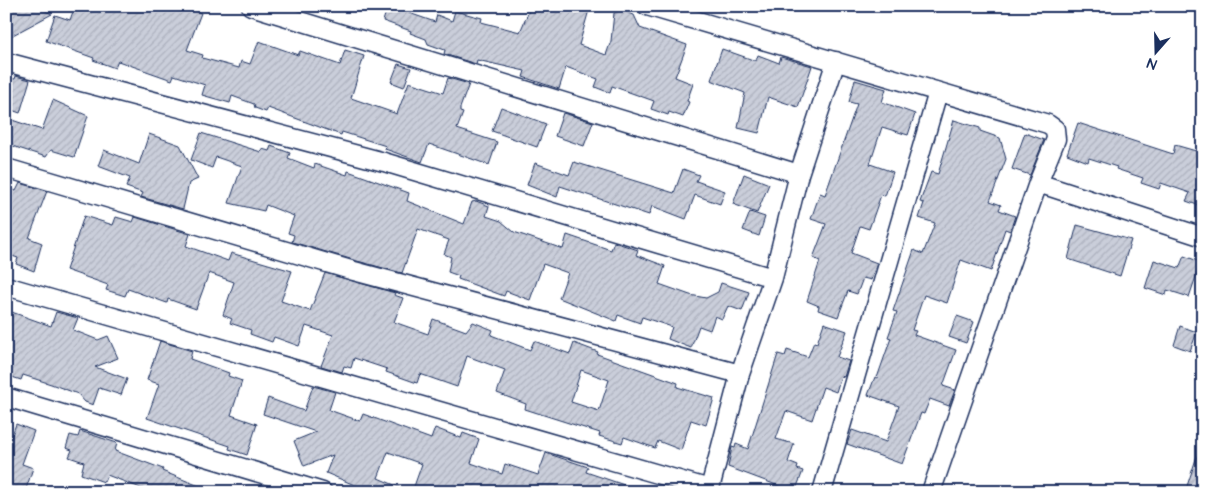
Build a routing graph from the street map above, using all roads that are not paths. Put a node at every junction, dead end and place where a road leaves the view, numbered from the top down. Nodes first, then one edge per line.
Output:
1 (251, 6) edge
2 (647, 6) edge
3 (836, 61) junction
4 (6, 62) edge
5 (938, 92) junction
6 (6, 168) edge
7 (799, 174) junction
8 (1038, 183) junction
9 (1203, 236) edge
10 (773, 278) junction
11 (6, 286) edge
12 (740, 374) junction
13 (6, 397) edge
14 (709, 490) edge
15 (323, 492) edge
16 (822, 492) edge
17 (932, 492) edge

1 - 7 street
2 - 3 street
3 - 5 street
3 - 7 street
4 - 10 street
5 - 8 street
5 - 16 street
6 - 12 street
7 - 10 street
8 - 9 street
8 - 17 street
10 - 12 street
11 - 14 street
12 - 14 street
13 - 15 street

